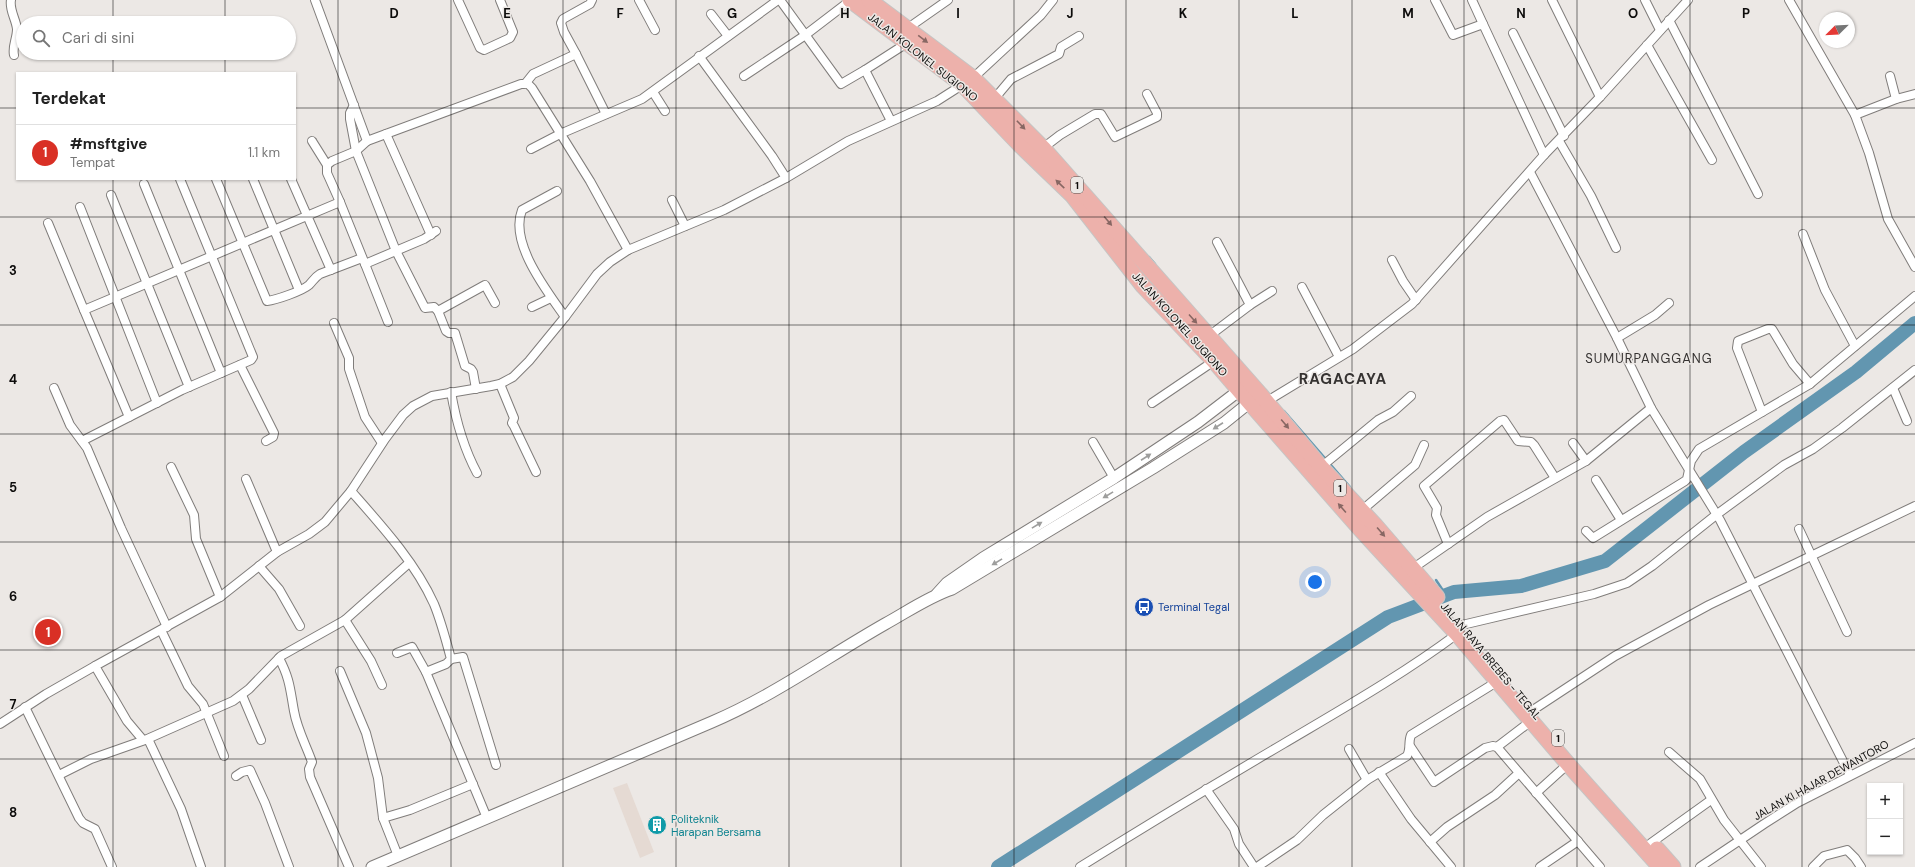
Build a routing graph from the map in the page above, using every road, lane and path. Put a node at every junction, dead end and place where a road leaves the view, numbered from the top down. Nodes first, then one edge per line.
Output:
1 (11, 0) edge
2 (315, 0) edge
3 (458, 0) edge
4 (500, 0) edge
5 (592, 0) edge
6 (640, 0) edge
7 (779, 0) edge
8 (851, 0) edge
9 (869, 0) edge
10 (948, 0) edge
11 (1053, 0) edge
12 (1435, 0) edge
13 (1472, 0) edge
14 (1552, 0) edge
15 (1645, 0) edge
16 (1688, 0) edge
17 (1788, 0) edge
18 (711, 14) dead end
19 (1669, 20) junction
20 (1483, 24) junction
21 (16, 25) edge
22 (908, 28) junction
23 (655, 30) dead end
24 (1660, 30) junction
25 (16, 33) edge
26 (1513, 33) dead end
27 (728, 36) junction
28 (804, 36) junction
29 (1079, 36) dead end
30 (907, 43) junction
31 (1648, 44) junction
32 (576, 54) junction
33 (14, 55) dead end
34 (699, 56) junction
35 (865, 70) junction
36 (744, 76) dead end
37 (1890, 76) dead end
38 (968, 82) junction
39 (526, 84) junction
40 (653, 92) junction
41 (1147, 94) dead end
42 (1915, 94) edge
43 (1600, 97) junction
44 (995, 98) junction
45 (1896, 99) junction
46 (354, 105) junction
47 (665, 111) dead end
48 (606, 114) junction
49 (1855, 115) junction
50 (891, 121) junction
51 (386, 134) junction
52 (560, 134) junction
53 (1561, 138) junction
54 (312, 141) dead end
55 (367, 141) junction
56 (1043, 148) junction
57 (531, 149) dead end
58 (356, 151) junction
59 (1544, 155) junction
60 (1712, 160) dead end
61 (327, 165) junction
62 (1530, 172) junction
63 (786, 178) junction
64 (180, 180) edge
65 (216, 180) edge
66 (253, 180) edge
67 (291, 180) edge
68 (144, 184) dead end
69 (557, 191) dead end
70 (1758, 194) dead end
71 (111, 195) dead end
72 (672, 200) dead end
73 (340, 202) junction
74 (80, 207) dead end
75 (307, 216) junction
76 (48, 223) dead end
77 (685, 226) junction
78 (274, 230) junction
79 (1803, 234) dead end
80 (1218, 242) dead end
81 (243, 243) junction
82 (1616, 248) dead end
83 (628, 250) junction
84 (396, 251) junction
85 (212, 256) junction
86 (1392, 260) dead end
87 (363, 261) junction
88 (1915, 267) edge
89 (179, 270) junction
90 (331, 270) junction
91 (148, 283) junction
92 (1302, 287) dead end
93 (299, 290) junction
94 (1272, 291) dead end
95 (1915, 296) edge
96 (116, 297) junction
97 (551, 298) junction
98 (1416, 300) junction
99 (1669, 302) dead end
100 (495, 303) dead end
101 (1250, 305) junction
102 (532, 307) dead end
103 (84, 310) junction
104 (438, 311) junction
105 (565, 317) junction
106 (388, 322) dead end
107 (334, 323) dead end
108 (1213, 333) junction
109 (1617, 338) junction
110 (1855, 346) junction
111 (1339, 358) junction
112 (1214, 360) junction
113 (240, 365) junction
114 (1915, 370) edge
115 (221, 373) junction
116 (500, 384) junction
117 (1810, 384) junction
118 (1244, 386) junction
119 (190, 387) junction
120 (54, 388) dead end
121 (1893, 388) junction
122 (476, 389) junction
123 (451, 392) junction
124 (1411, 396) dead end
125 (1263, 401) junction
126 (157, 403) junction
127 (1152, 403) dead end
128 (1651, 408) junction
129 (1762, 412) junction
130 (128, 417) junction
131 (1907, 421) dead end
132 (82, 441) junction
133 (266, 441) dead end
134 (1093, 442) dead end
135 (382, 443) junction
136 (1574, 443) dead end
137 (1164, 445) junction
138 (1424, 445) dead end
139 (1172, 456) junction
140 (1586, 461) junction
141 (1323, 466) junction
142 (171, 467) dead end
143 (1688, 470) junction
144 (536, 472) dead end
145 (477, 473) dead end
146 (1114, 478) junction
147 (1555, 478) junction
148 (246, 479) dead end
149 (1596, 480) dead end
150 (351, 491) junction
151 (1915, 506) edge
152 (1366, 507) junction
153 (1715, 512) junction
154 (1621, 520) junction
155 (1799, 529) dead end
156 (1586, 531) dead end
157 (1448, 544) junction
158 (277, 552) junction
159 (1810, 556) junction
160 (409, 563) junction
161 (259, 566) junction
162 (1414, 576) junction
163 (1751, 583) junction
164 (936, 594) junction
165 (220, 597) junction
166 (346, 620) junction
167 (300, 626) dead end
168 (164, 628) junction
169 (1459, 630) junction
170 (1847, 632) dead end
171 (397, 653) dead end
172 (279, 658) junction
173 (451, 659) junction
174 (95, 666) junction
175 (340, 671) dead end
176 (426, 672) junction
177 (1498, 682) junction
178 (382, 685) dead end
179 (242, 695) junction
180 (25, 707) junction
181 (206, 713) junction
182 (1532, 715) junction
183 (0, 724) edge
184 (146, 740) junction
185 (261, 740) dead end
186 (1914, 744) edge
187 (1410, 746) junction
188 (1497, 747) junction
189 (1349, 749) dead end
190 (1669, 752) dead end
191 (224, 756) dead end
192 (1568, 764) junction
193 (496, 765) dead end
194 (1379, 772) junction
195 (1519, 773) junction
196 (59, 775) junction
197 (1850, 775) junction
198 (236, 776) dead end
199 (1367, 780) junction
200 (473, 784) junction
201 (1206, 790) junction
202 (1536, 793) junction
203 (1711, 800) junction
204 (384, 818) junction
205 (487, 818) junction
206 (1739, 840) junction
207 (1578, 841) junction
208 (1430, 842) junction
209 (1651, 843) junction
210 (395, 851) junction
211 (112, 867) edge
212 (201, 867) edge
213 (289, 867) edge
214 (349, 867) edge
215 (372, 867) edge
216 (1080, 867) edge
217 (1255, 867) edge
218 (1451, 867) edge
219 (1540, 867) edge
220 (1600, 867) edge
221 (1660, 867) edge
222 (1673, 867) edge
223 (1700, 867) edge
224 (1761, 867) edge
225 (1813, 867) edge
226 (1860, 867) edge

1 - 21 street
2 - 46 street
3 - 4 street
5 - 32 street
6 - 23 street
7 - 27 street
7 - 28 street
8 - 28 street
8 - 30 highway, JALAN KOLONEL SUGIONO / 1
9 - 22 highway, 1
10 - 22 street
11 - 38 street
12 - 20 street
13 - 20 street
14 - 43 street
15 - 24 street
16 - 19 street
17 - 49 street
18 - 27 street
19 - 24 street
19 - 70 street
20 - 59 street
22 -> 38 highway, 1
24 - 31 street
25 - 33 street
26 - 53 street
27 - 34 street
28 - 35 street
28 - 36 street
29 - 44 street
30 - 35 street
30 - 38 highway, JALAN KOLONEL SUGIONO / 1
31 - 43 street
31 - 60 street
32 - 39 street
32 - 48 street
34 - 40 street
34 - 63 street
35 - 50 street
37 - 45 street
38 - 44 highway, 1
38 - 50 street
112 -> 38 highway, JALAN KOLONEL SUGIONO / 1
39 - 51 street
39 - 52 street
40 - 47 street
40 - 48 street
41 - 56 street
42 - 45 street
43 - 53 street
44 -> 56 highway, 1
45 - 49 street
46 - 55 street
46 - 58 street
48 - 52 street
49 - 88 street
50 - 63 street
51 - 55 street
51 - 84 street
52 - 57 street
52 - 83 street
53 - 59 street
53 - 82 street
54 - 61 street
55 - 58 street
56 -> 108 highway, 1
58 - 61 street
58 - 84 street
59 - 62 street
61 - 73 street
62 - 98 street
62 - 109 street
63 - 77 street
64 - 85 street
65 - 81 street
66 - 78 street
67 - 75 street
68 - 89 street
69 - 97 street
71 - 91 street
72 - 77 street
73 - 75 street
73 - 87 street
74 - 96 street
75 - 78 street
75 - 90 street
76 - 103 street
77 - 83 street
78 - 81 street
78 - 93 street
79 - 110 street
80 - 101 street
81 - 85 street
81 - 93 street
83 - 105 street
84 - 87 street
84 - 104 street
85 - 89 street
85 - 113 street
86 - 98 street
87 - 90 street
87 - 106 street
89 - 91 street
89 - 115 street
90 - 93 street
91 - 96 street
91 - 119 street
92 - 111 street
94 - 101 street
95 - 110 street
96 - 103 street
96 - 126 street
97 - 102 street
97 - 105 street
98 - 111 street
99 - 109 street
100 - 104 street
101 - 108 street
103 - 130 street
104 - 122 street
105 - 116 street
107 - 135 street
108 - 118 highway, 1
109 - 128 street
110 - 117 street
111 - 125 street
112 - 118 highway, JALAN KOLONEL SUGIONO / 1
112 - 127 street
113 - 115 street
113 - 133 street
114 - 121 street
115 - 119 street
116 - 122 street
116 - 144 street
117 - 129 street
117 - 129 street
118 - 125 highway, 1
118 - 137 main road
119 - 126 street
120 - 132 street
121 - 131 street
121 - 153 street
122 - 123 street
123 - 135 street
123 - 145 street
124 - 141 street
125 -> 139 main road
125 -> 141 highway, 1
162 -> 125 highway, 1
126 - 130 street
128 - 140 street
128 - 143 street
129 - 143 street
130 - 132 street
132 - 168 street
134 - 146 street
135 - 150 street
136 - 140 street
137 - 139 main road
146 -> 137 main road
138 - 152 street
139 -> 164 main road
140 - 147 street
141 - 152 highway, 1
142 - 165 street
143 - 153 street
143 - 154 street
164 -> 146 main road
147 - 157 street
147 - 157 street
148 - 158 street
149 - 154 street
150 - 158 street
150 - 160 street
151 - 159 street
152 -> 162 highway, 1
153 - 163 street
153 - 169 street
154 - 156 street
155 - 159 street
157 - 162 street
158 - 161 street
159 - 163 street
159 - 170 street
160 - 166 street
160 - 173 street
161 - 165 street
161 - 167 street
162 - 169 highway, JALAN RAYA BREBES - TEGAL / 1
163 - 182 street
163 - 197 street
164 - 205 main road
165 - 168 street
166 - 172 street
166 - 178 street
168 - 174 street
168 - 181 street
169 - 177 highway, JALAN RAYA BREBES - TEGAL / 1
169 - 182 highway, JALAN RAYA BREBES - TEGAL / 1
169 - 201 street
171 - 176 street
172 - 179 street
172 - 214 street
173 - 176 street
173 - 193 street
174 - 180 street
174 - 184 street
175 - 204 street
176 - 200 street
177 - 182 highway, JALAN RAYA BREBES - TEGAL / 1
177 - 187 street
179 - 181 street
179 - 185 street
180 - 183 street
180 - 196 street
181 - 184 street
181 - 191 street
182 - 188 street
182 - 192 highway, JALAN RAYA BREBES - TEGAL / 1
182 - 209 highway, JALAN RAYA BREBES - TEGAL / 1
184 - 196 street
184 - 212 street
186 - 197 street, JALAN KI HAJAR DEWANTORO
187 - 188 street
187 - 194 street
188 - 195 street
189 - 199 street
190 - 203 street
192 - 202 street
192 - 221 highway, JALAN RAYA BREBES - TEGAL / 1
194 - 199 street
194 - 208 street
195 - 202 street
195 - 208 street
196 - 211 street
197 - 206 street, JALAN KI HAJAR DEWANTORO
198 - 213 street
199 - 217 street
200 - 204 street
200 - 205 street
201 - 216 street
201 - 217 street
202 - 207 street
203 - 206 street
203 - 209 street
204 - 210 street
205 - 210 main road
206 - 223 street, JALAN KI HAJAR DEWANTORO
206 - 224 street
207 - 219 street
207 - 220 street
208 - 218 street
209 - 222 highway, JALAN RAYA BREBES - TEGAL / 1
210 - 215 main road
225 - 226 street

